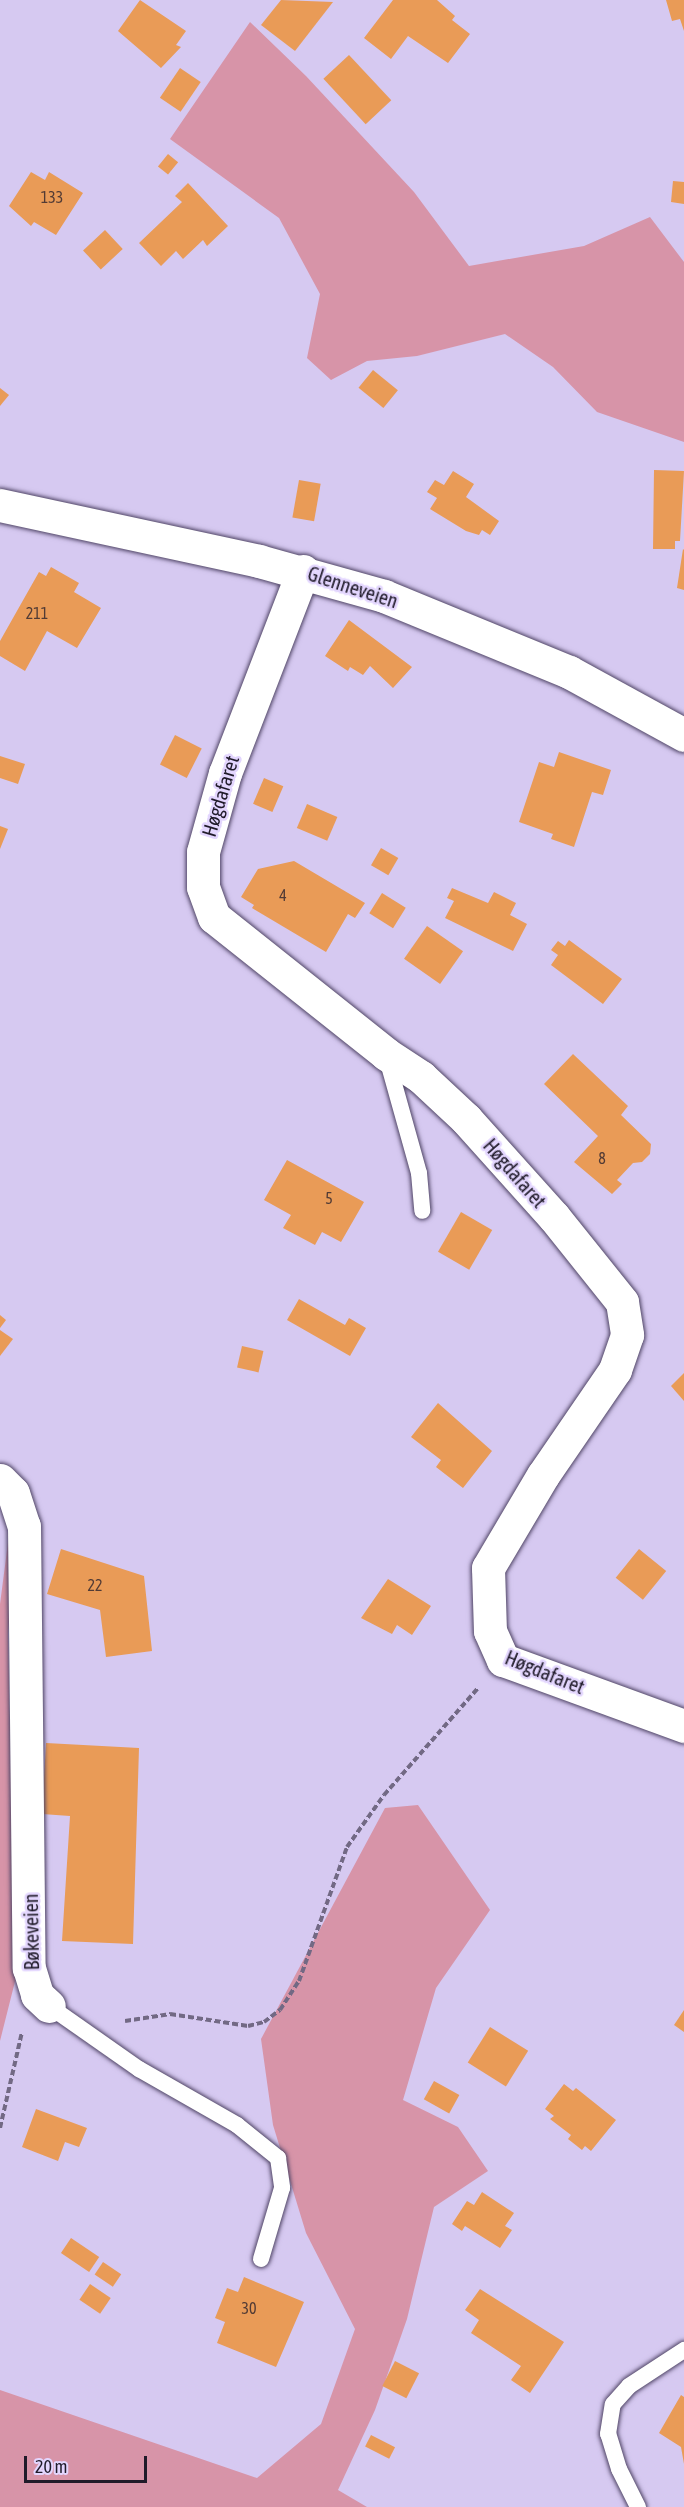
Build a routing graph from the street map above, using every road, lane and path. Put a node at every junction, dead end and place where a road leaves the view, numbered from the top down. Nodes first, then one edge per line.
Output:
1 (0, 505) edge
2 (303, 571) junction
3 (684, 735) edge
4 (386, 1054) junction
5 (422, 1211) dead end
6 (0, 1480) edge
7 (503, 1660) junction
8 (684, 1726) edge
9 (43, 2001) junction
10 (81, 2032) junction
11 (0, 2128) edge
12 (261, 2259) dead end
13 (684, 2350) edge
14 (638, 2507) edge

1 - 2 street, Glenneveien
2 - 3 street, Glenneveien
2 - 4 street, Høgdafaret
4 - 5 lane
4 - 7 street, Høgdafaret
6 - 9 street, Bøkeveien
7 - 8 street, Høgdafaret
7 - 10 path
9 - 10 lane
9 - 11 path
10 - 12 lane
13 - 14 lane

